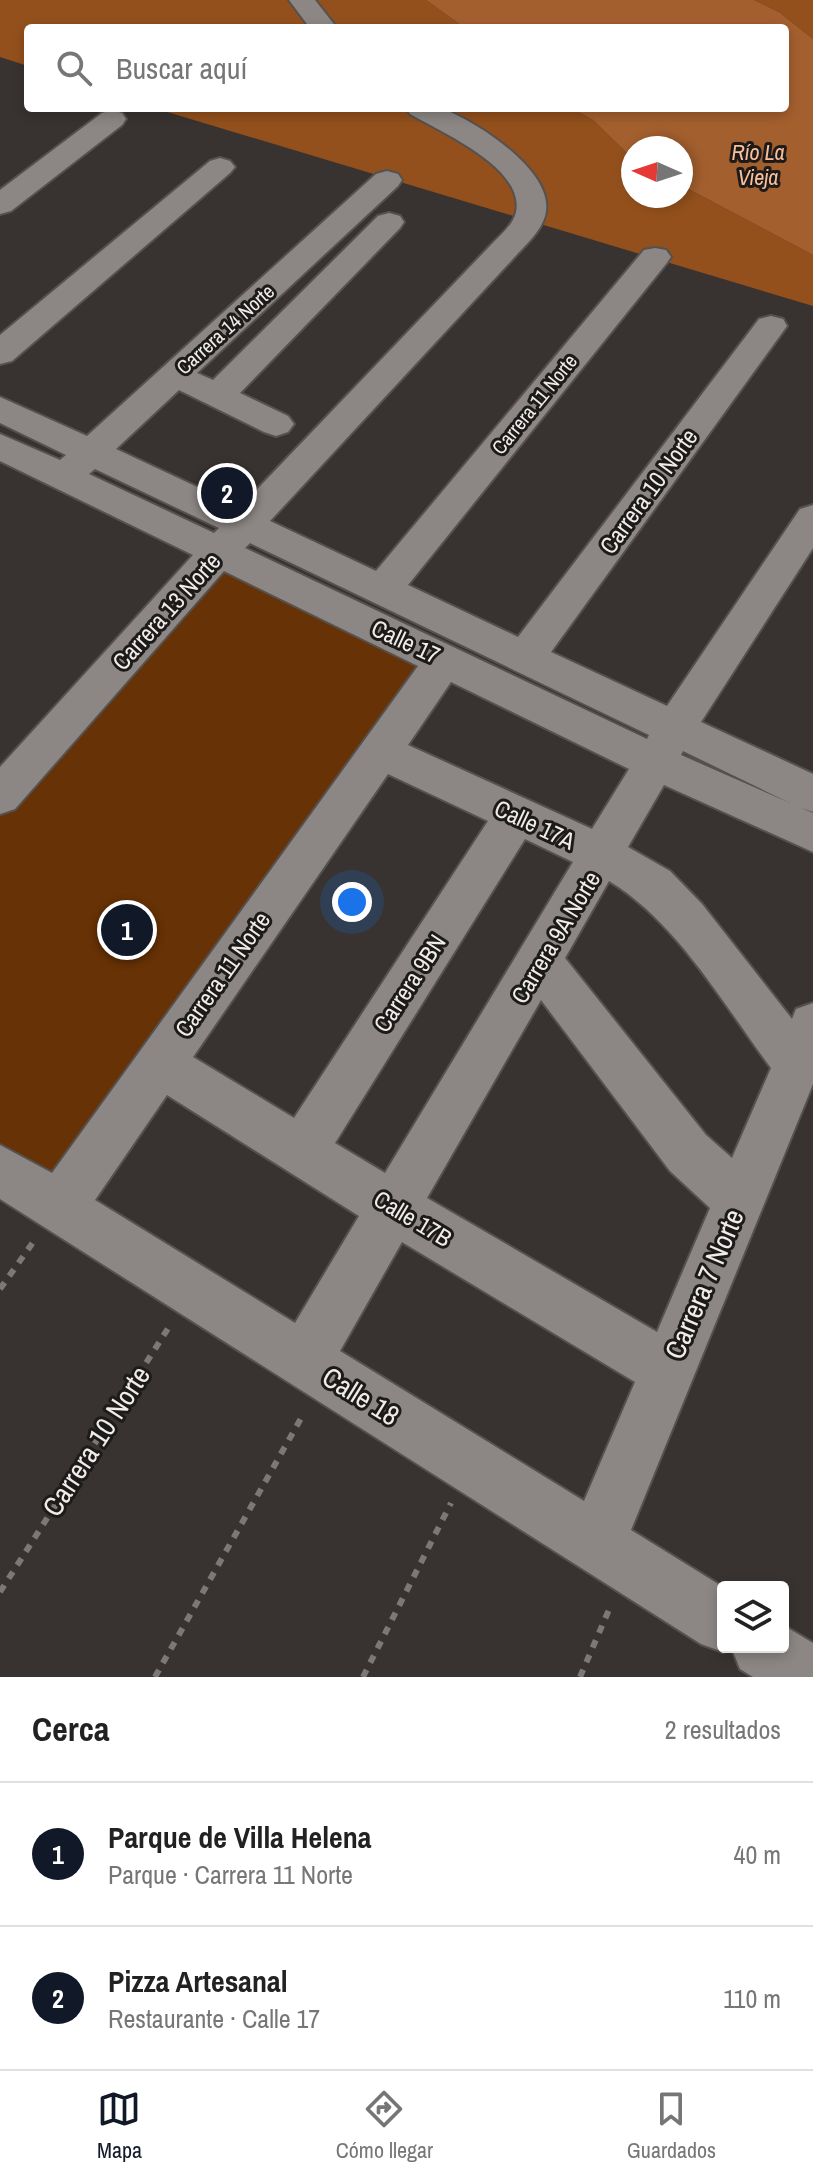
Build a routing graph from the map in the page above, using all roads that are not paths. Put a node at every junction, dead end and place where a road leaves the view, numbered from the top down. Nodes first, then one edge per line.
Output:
1 (302, 0) edge
2 (321, 24) edge
3 (427, 112) edge
4 (112, 119) dead end
5 (220, 167) dead end
6 (387, 180) dead end
7 (0, 205) edge
8 (389, 222) dead end
9 (655, 257) dead end
10 (771, 326) dead end
11 (0, 353) edge
12 (175, 375) junction
13 (217, 396) junction
14 (276, 424) dead end
15 (8, 436) edge
16 (76, 465) junction
17 (813, 518) edge
18 (232, 539) junction
19 (383, 589) junction
20 (526, 656) junction
21 (445, 659) junction
22 (666, 746) junction
23 (379, 751) junction
24 (813, 794) edge
25 (0, 796) edge
26 (516, 815) junction
27 (813, 833) edge
28 (603, 855) junction
29 (540, 962) junction
30 (160, 1063) junction
31 (800, 1079) edge
32 (302, 1150) junction
33 (0, 1170) edge
34 (740, 1200) junction
35 (59, 1207) junction
36 (394, 1208) junction
37 (315, 1367) junction
38 (668, 1370) junction
39 (612, 1553) junction
40 (717, 1618) edge
41 (772, 1653) edge
42 (810, 1677) edge

1 - 2 street
3 - 18 street, Carrera 13 Norte
4 - 7 street
5 - 11 street
6 - 12 street, Carrera 14 Norte
8 - 13 street
9 - 19 street, Carrera 11 Norte
10 - 20 street, Carrera 10 Norte
12 - 13 street
12 - 16 street, Carrera 14 Norte
13 - 14 street
15 - 16 street, Calle 17
16 - 18 street, Calle 17
17 - 22 street, Carrera 9A Norte
18 - 19 street, Calle 17
18 - 21 street, Calle 17
18 - 25 street, Carrera 13 Norte
19 - 20 street, Calle 17
20 - 22 street, Calle 17
21 - 22 street, Calle 17
21 - 23 street, Carrera 11 Norte
22 - 24 street, Calle 17
22 - 27 street, Calle 17
22 - 28 street, Carrera 9A Norte
23 - 26 street, Calle 17A
23 - 30 street, Carrera 11 Norte
26 - 28 street, Calle 17A
26 - 32 street, Carrera 9BN
28 - 29 street, Carrera 9A Norte
28 - 31 street, Calle 17A
29 - 34 street
29 - 36 street, Carrera 9A Norte
30 - 32 street, Calle 17B
30 - 35 street, Carrera 11 Norte
31 - 34 street, Carrera 7 Norte
32 - 36 street, Calle 17B
33 - 35 street, Calle 18
34 - 38 street, Carrera 7 Norte
35 - 37 street, Calle 18
36 - 37 street, Carrera 9A Norte
36 - 38 street, Calle 17B
37 - 39 street, Calle 18
38 - 39 street, Carrera 7 Norte
39 - 40 street, Calle 18
41 - 42 street

